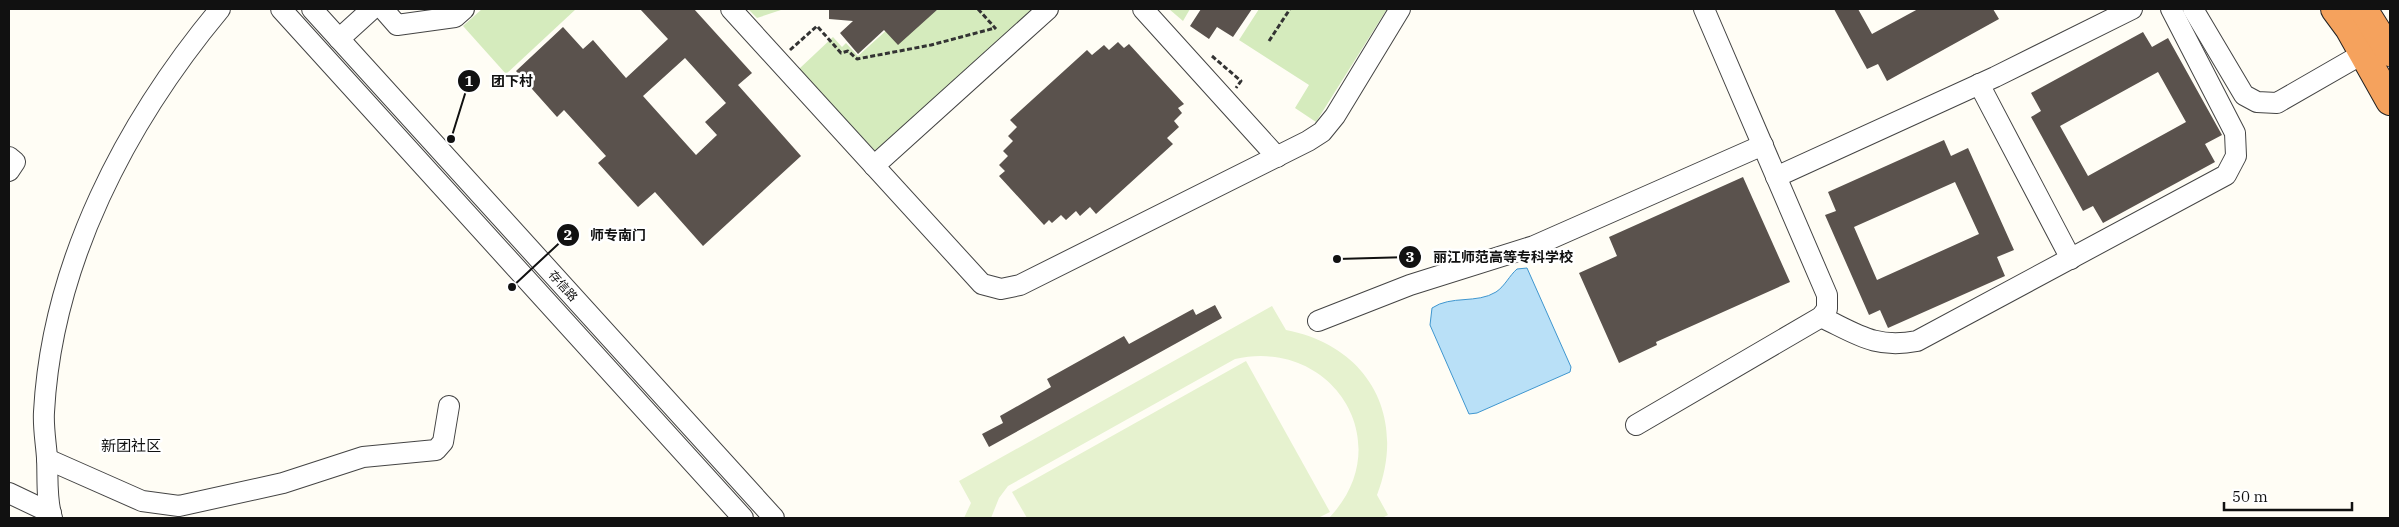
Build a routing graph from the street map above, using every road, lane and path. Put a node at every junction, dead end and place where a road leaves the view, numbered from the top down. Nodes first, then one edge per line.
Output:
1 (220, 9) edge
2 (281, 9) edge
3 (312, 9) edge
4 (372, 9) edge
5 (383, 9) edge
6 (464, 9) edge
7 (731, 9) edge
8 (978, 9) edge
9 (1048, 9) edge
10 (1143, 9) edge
11 (1290, 9) edge
12 (1400, 9) edge
13 (1704, 9) edge
14 (2132, 9) edge
15 (2171, 9) edge
16 (2193, 9) edge
17 (2335, 9) edge
18 (2363, 9) edge
19 (995, 28) junction
20 (339, 39) junction
21 (1269, 41) dead end
22 (1009, 43) junction
23 (2377, 53) edge
24 (778, 60) junction
25 (1979, 84) junction
26 (2390, 101) edge
27 (1763, 145) junction
28 (9, 157) edge
29 (1277, 157) junction
30 (874, 166) junction
31 (9, 171) edge
32 (1776, 177) junction
33 (2071, 259) junction
34 (1821, 317) junction
35 (1318, 320) dead end
36 (449, 406) dead end
37 (1636, 425) dead end
38 (47, 459) junction
39 (9, 493) edge
40 (51, 515) edge
41 (744, 518) edge
42 (774, 518) edge

1 - 38 street
2 - 41 street, 存信路
3 - 20 street, 存信路
4 - 20 street
5 - 6 street
7 - 24 street
8 - 19 path
9 - 22 street
10 - 29 street
11 - 21 path
12 - 29 street
13 - 27 street
14 - 25 street
15 - 33 street
16 - 23 street
17 - 23 highway
18 - 23 highway
19 - 22 path
19 - 24 path
20 - 42 street, 存信路
22 - 30 street
23 - 26 highway
24 - 30 street
25 - 32 street
25 - 33 street
27 - 32 street
27 - 35 street
28 - 31 street
29 - 30 street
32 - 34 street
33 - 34 street
34 - 37 street
36 - 38 street
38 - 40 street
39 - 40 street

